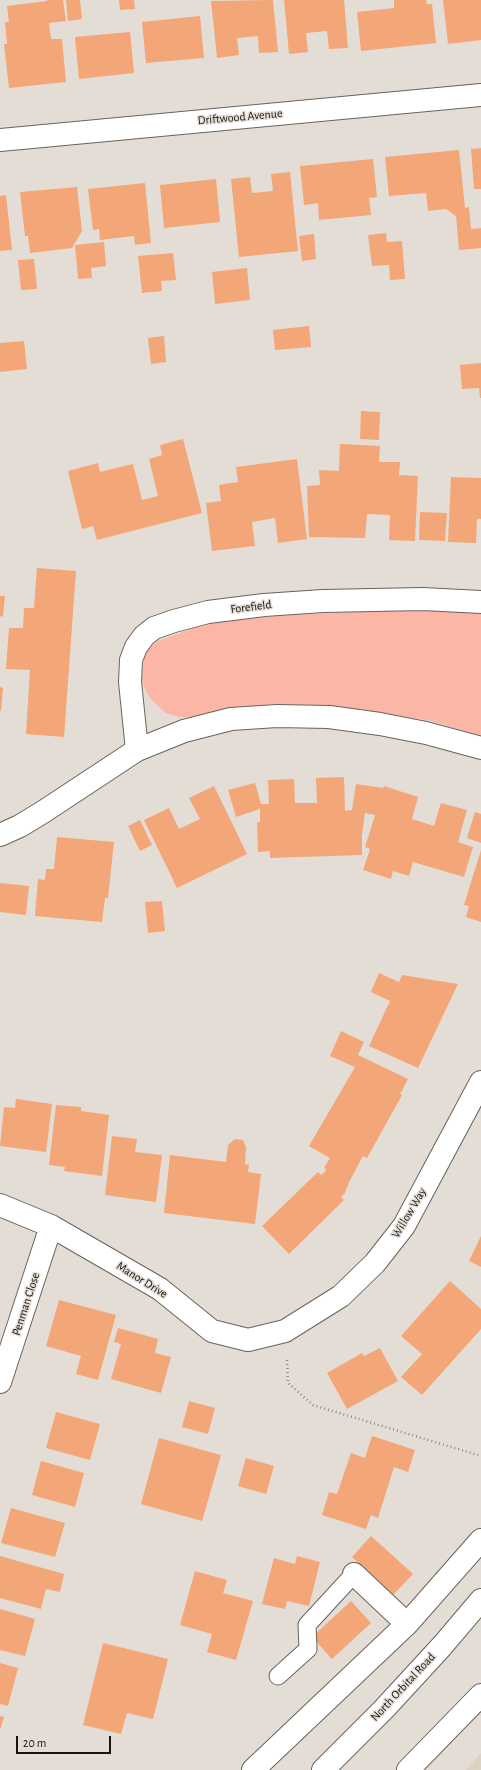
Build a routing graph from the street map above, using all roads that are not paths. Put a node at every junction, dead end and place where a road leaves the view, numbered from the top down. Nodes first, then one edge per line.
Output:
1 (481, 95) edge
2 (0, 140) edge
3 (481, 602) edge
4 (481, 748) edge
5 (136, 750) junction
6 (0, 835) edge
7 (481, 1082) edge
8 (0, 1205) edge
9 (51, 1226) junction
10 (285, 1331) joint
11 (0, 1382) edge
12 (481, 1540) edge
13 (354, 1574) joint
14 (481, 1600) edge
15 (407, 1624) junction
16 (278, 1676) dead end
17 (481, 1695) edge
18 (253, 1770) edge
19 (323, 1770) edge
20 (408, 1770) edge

1 - 2 main road, Driftwood Avenue
3 - 5 main road, Forefield
4 - 5 main road
5 - 6 main road
7 - 10 main road, Willow Way
8 - 9 main road, Manor Drive
9 - 10 main road, Manor Drive
9 - 11 main road, Penman Close
12 - 15 main road
13 - 15 main road
13 - 16 lane
14 - 19 main road, North Orbital Road
15 - 18 main road
17 - 20 main road

